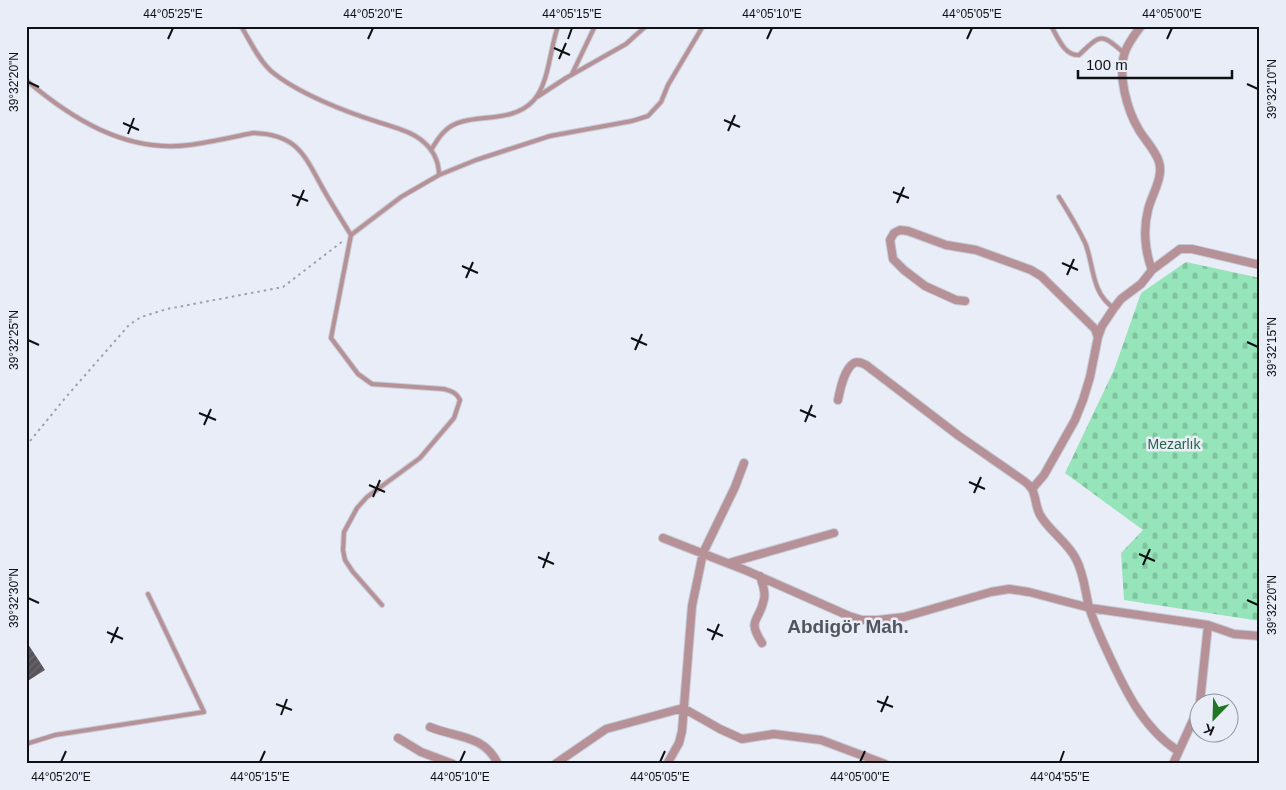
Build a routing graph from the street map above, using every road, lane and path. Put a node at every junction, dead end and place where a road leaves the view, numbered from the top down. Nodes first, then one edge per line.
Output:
1 (241, 26) edge
2 (558, 26) edge
3 (594, 26) edge
4 (646, 26) edge
5 (703, 26) edge
6 (1051, 26) edge
7 (1141, 26) edge
8 (1124, 53) junction
9 (572, 74) junction
10 (26, 80) edge
11 (535, 99) junction
12 (431, 150) junction
13 (439, 175) junction
14 (1059, 198) dead end
15 (351, 235) junction
16 (1260, 265) edge
17 (1152, 270) junction
18 (965, 301) dead end
19 (1114, 308) junction
20 (1098, 338) junction
21 (838, 400) dead end
22 (26, 446) edge
23 (744, 462) dead end
24 (1032, 489) junction
25 (834, 533) dead end
26 (662, 538) dead end
27 (703, 553) junction
28 (729, 564) junction
29 (760, 576) junction
30 (148, 594) dead end
31 (382, 605) dead end
32 (1090, 608) junction
33 (1208, 625) junction
34 (1260, 636) edge
35 (762, 643) dead end
36 (1201, 692) edge
37 (683, 708) junction
38 (430, 727) dead end
39 (1188, 730) edge
40 (398, 738) dead end
41 (26, 744) edge
42 (1178, 751) junction
43 (453, 764) edge
44 (498, 764) edge
45 (555, 764) edge
46 (667, 764) edge
47 (885, 764) edge
48 (1173, 764) edge

1 - 12 lane
2 - 11 lane
3 - 9 lane
4 - 9 lane
5 - 13 lane
6 - 8 lane
7 - 8 street
8 - 17 street
9 - 11 lane
10 - 15 lane
11 - 12 lane
12 - 13 lane
13 - 15 lane
14 - 19 lane
15 - 22 path
15 - 31 lane
16 - 17 street
17 - 19 street
18 - 20 street
19 - 20 street
20 - 24 street
21 - 24 street
23 - 27 street
24 - 32 street
25 - 28 street
26 - 27 street
27 - 28 street
27 - 37 street
28 - 29 street
29 - 32 street
29 - 35 street
30 - 41 lane
32 - 33 street
32 - 42 street
33 - 34 street
33 - 36 street
37 - 45 street
37 - 46 street
37 - 47 street
38 - 44 street
39 - 42 street
40 - 43 street
42 - 48 street

